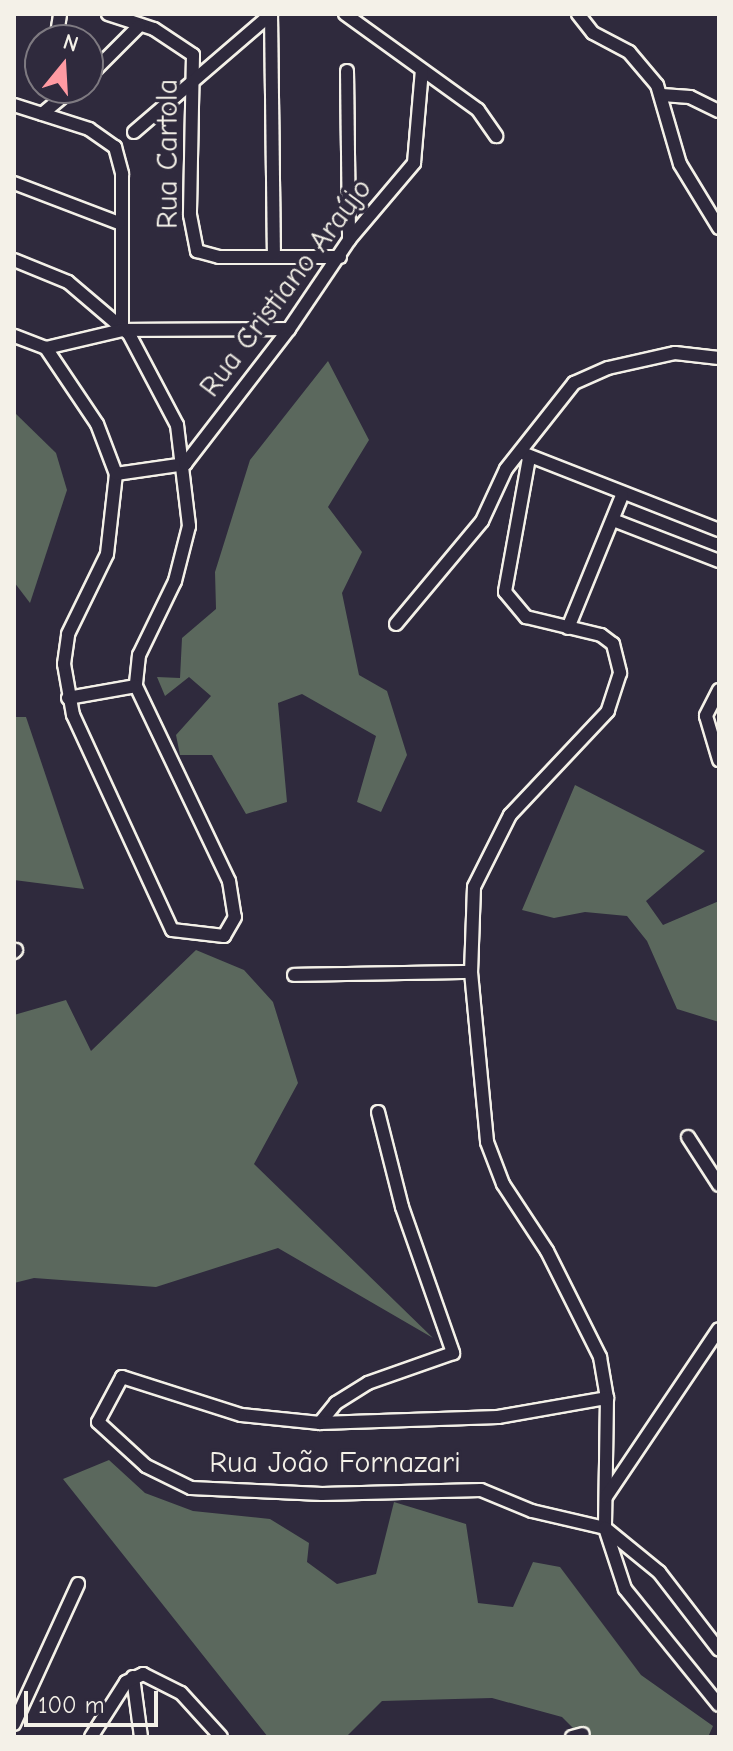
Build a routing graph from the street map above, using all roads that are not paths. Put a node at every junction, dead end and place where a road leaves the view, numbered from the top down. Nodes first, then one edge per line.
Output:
1 (108, 14) edge
2 (271, 14) edge
3 (345, 14) edge
4 (578, 14) edge
5 (139, 26) junction
6 (104, 61) edge
7 (422, 70) junction
8 (347, 71) dead end
9 (197, 82) junction
10 (662, 95) junction
11 (54, 104) edge
12 (14, 105) edge
13 (719, 111) edge
14 (42, 114) junction
15 (134, 132) dead end
16 (496, 136) dead end
17 (14, 183) edge
18 (119, 223) junction
19 (719, 228) edge
20 (349, 240) junction
21 (274, 255) junction
22 (340, 257) junction
23 (14, 260) edge
24 (289, 329) junction
25 (122, 330) junction
26 (14, 336) edge
27 (46, 348) junction
28 (719, 358) edge
29 (525, 454) junction
30 (185, 464) junction
31 (116, 474) junction
32 (622, 496) junction
33 (613, 520) junction
34 (719, 530) edge
35 (719, 561) edge
36 (396, 624) dead end
37 (568, 628) junction
38 (136, 686) junction
39 (719, 690) edge
40 (68, 698) junction
41 (719, 760) edge
42 (471, 972) junction
43 (294, 975) dead end
44 (378, 1112) dead end
45 (688, 1137) dead end
46 (719, 1185) edge
47 (719, 1329) edge
48 (607, 1398) junction
49 (320, 1423) junction
50 (606, 1497) junction
51 (605, 1528) junction
52 (78, 1584) dead end
53 (719, 1650) edge
54 (133, 1677) junction
55 (719, 1705) edge
56 (14, 1724) edge
57 (91, 1737) edge
58 (141, 1737) edge
59 (221, 1737) edge

1 - 5 street, Rua Cartola
2 - 9 street
2 - 21 street
3 - 7 street
4 - 10 street
5 - 6 street
5 - 9 street, Rua Cartola
7 - 16 street
7 - 20 street, Rua Cristiano Araújo
8 - 20 street
9 - 15 street
9 - 21 street, Rua Cartola
10 - 13 street
10 - 19 street
11 - 14 street
12 - 14 street
14 - 18 street
17 - 18 street
18 - 25 street
20 - 22 street, Rua Cristiano Araújo
21 - 22 street, Rua Cartola
22 - 24 street, Rua Cristiano Araújo
23 - 25 street
24 - 25 street
24 - 30 street, Rua Cristiano Araújo
25 - 27 street
25 - 30 street
26 - 27 street
27 - 31 street
28 - 29 street
29 - 32 street
29 - 36 street
29 - 37 street
30 - 31 street
30 - 38 street
31 - 40 street
32 - 33 street
32 - 34 street
33 - 35 street
33 - 37 street
37 - 42 street
38 - 40 street
38 - 40 street
39 - 41 street
42 - 43 street
42 - 48 street
44 - 49 street, Rua João Fornazari
45 - 46 street
47 - 50 street
48 - 49 street, Rua João Fornazari
48 - 50 street
49 - 51 street, Rua João Fornazari
50 - 51 street
51 - 53 street
51 - 55 street
52 - 56 street
54 - 57 street
54 - 58 street
54 - 59 street

